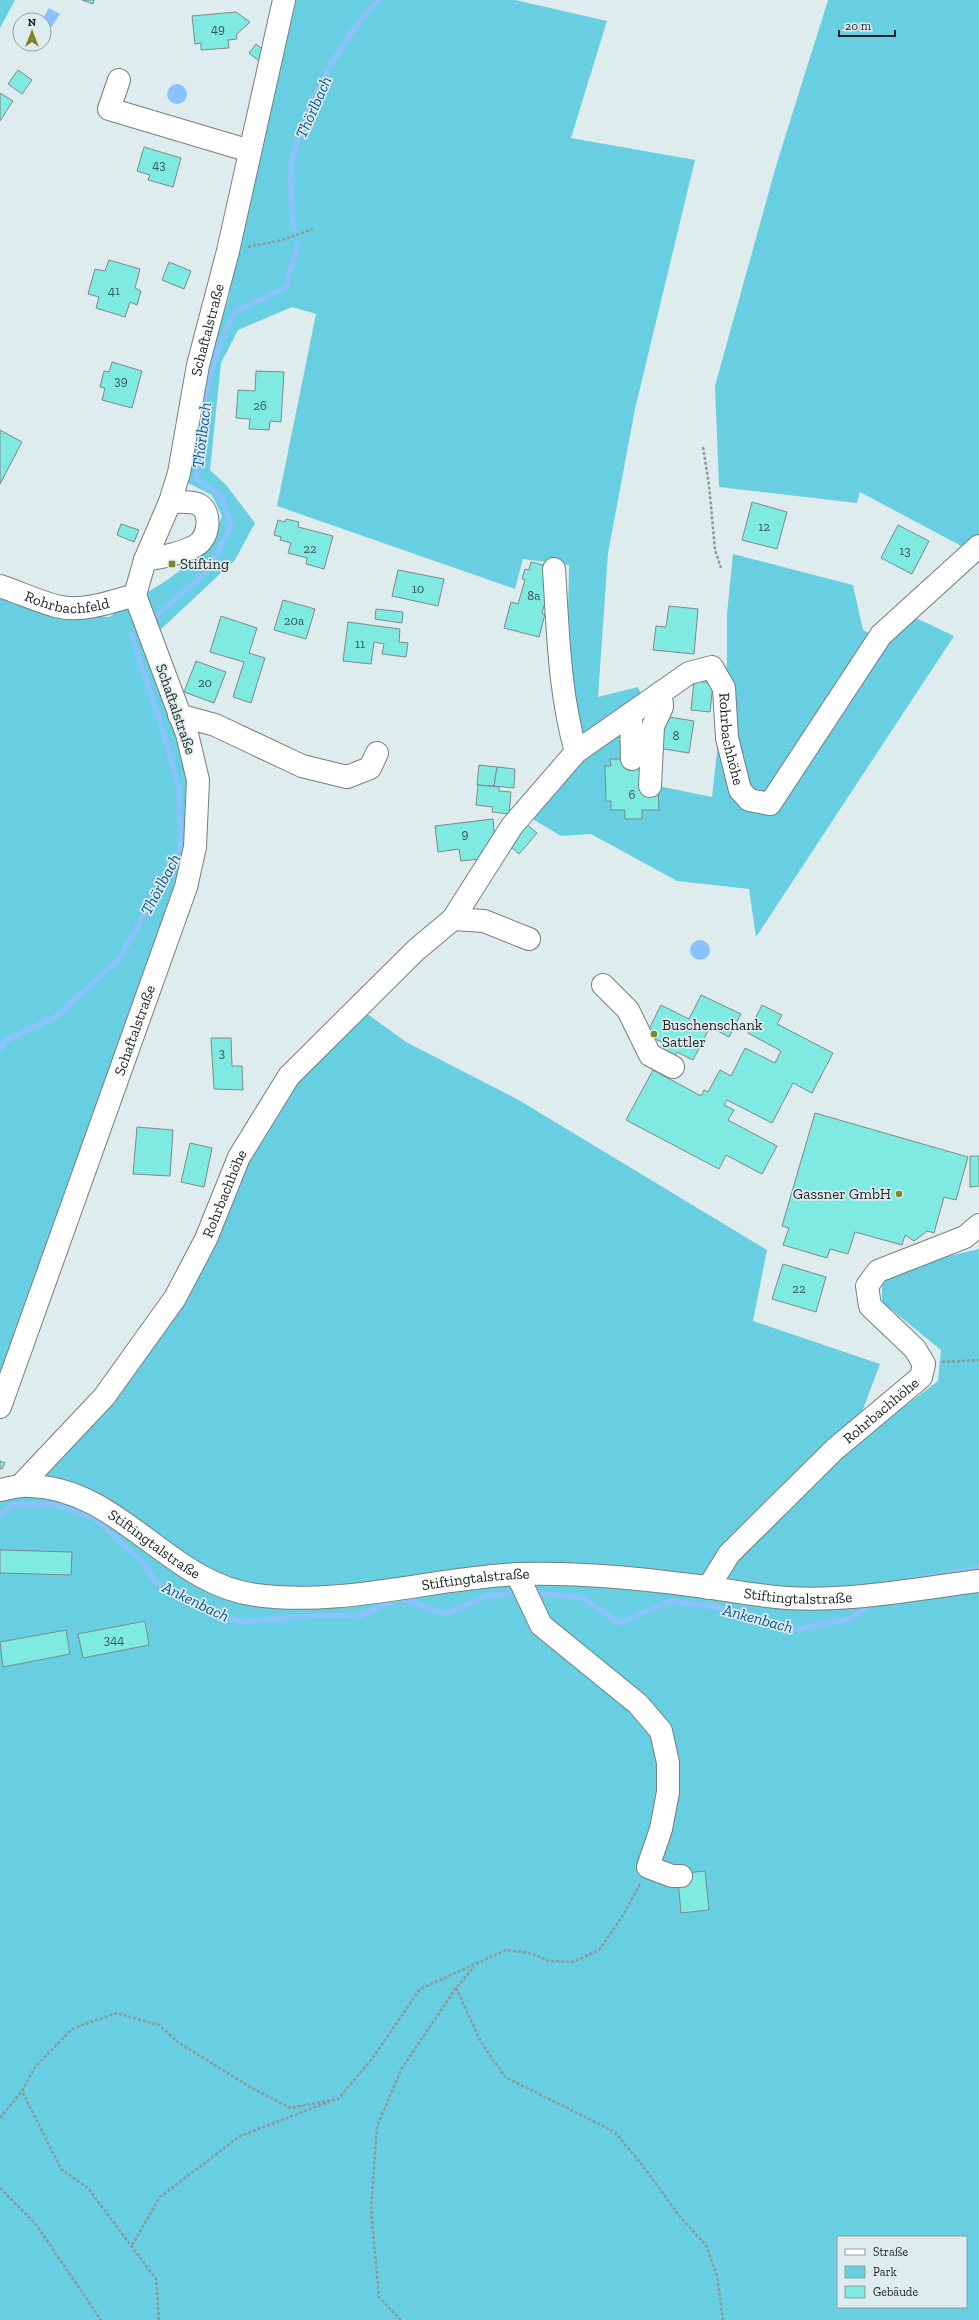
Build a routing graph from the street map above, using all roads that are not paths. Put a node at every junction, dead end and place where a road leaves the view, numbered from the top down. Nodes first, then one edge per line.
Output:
1 (284, 0) edge
2 (119, 80) dead end
3 (250, 151) junction
4 (170, 502) junction
5 (979, 546) edge
6 (145, 560) junction
7 (554, 569) dead end
8 (0, 586) edge
9 (135, 595) junction
10 (661, 694) junction
11 (631, 714) junction
12 (179, 715) junction
13 (576, 752) junction
14 (377, 753) dead end
15 (632, 759) dead end
16 (650, 786) dead end
17 (453, 919) junction
18 (529, 939) dead end
19 (603, 985) dead end
20 (673, 1067) dead end
21 (979, 1225) edge
22 (0, 1407) edge
23 (10, 1488) edge
24 (517, 1574) junction
25 (979, 1582) edge
26 (708, 1588) junction
27 (681, 1876) dead end

1 - 3 street, Schaftalstraße
2 - 3 street
3 - 4 street, Schaftalstraße
4 - 6 street, Schaftalstraße
4 - 6 street
5 - 10 street, Rohrbachhöhe
6 - 9 street, Schaftalstraße
7 - 13 street
8 - 9 street, Rohrbachfeld
9 - 12 street, Schaftalstraße
10 - 11 street, Rohrbachhöhe
10 - 16 street
11 - 13 street, Rohrbachhöhe
11 - 15 street
12 - 14 street
12 - 22 street, Schaftalstraße
13 - 17 street, Rohrbachhöhe
17 - 18 street
17 - 23 street, Rohrbachhöhe
19 - 20 street
21 - 26 street, Rohrbachhöhe
23 - 24 street, Stiftingtalstraße
24 - 26 street, Stiftingtalstraße
24 - 27 street
25 - 26 street, Stiftingtalstraße

